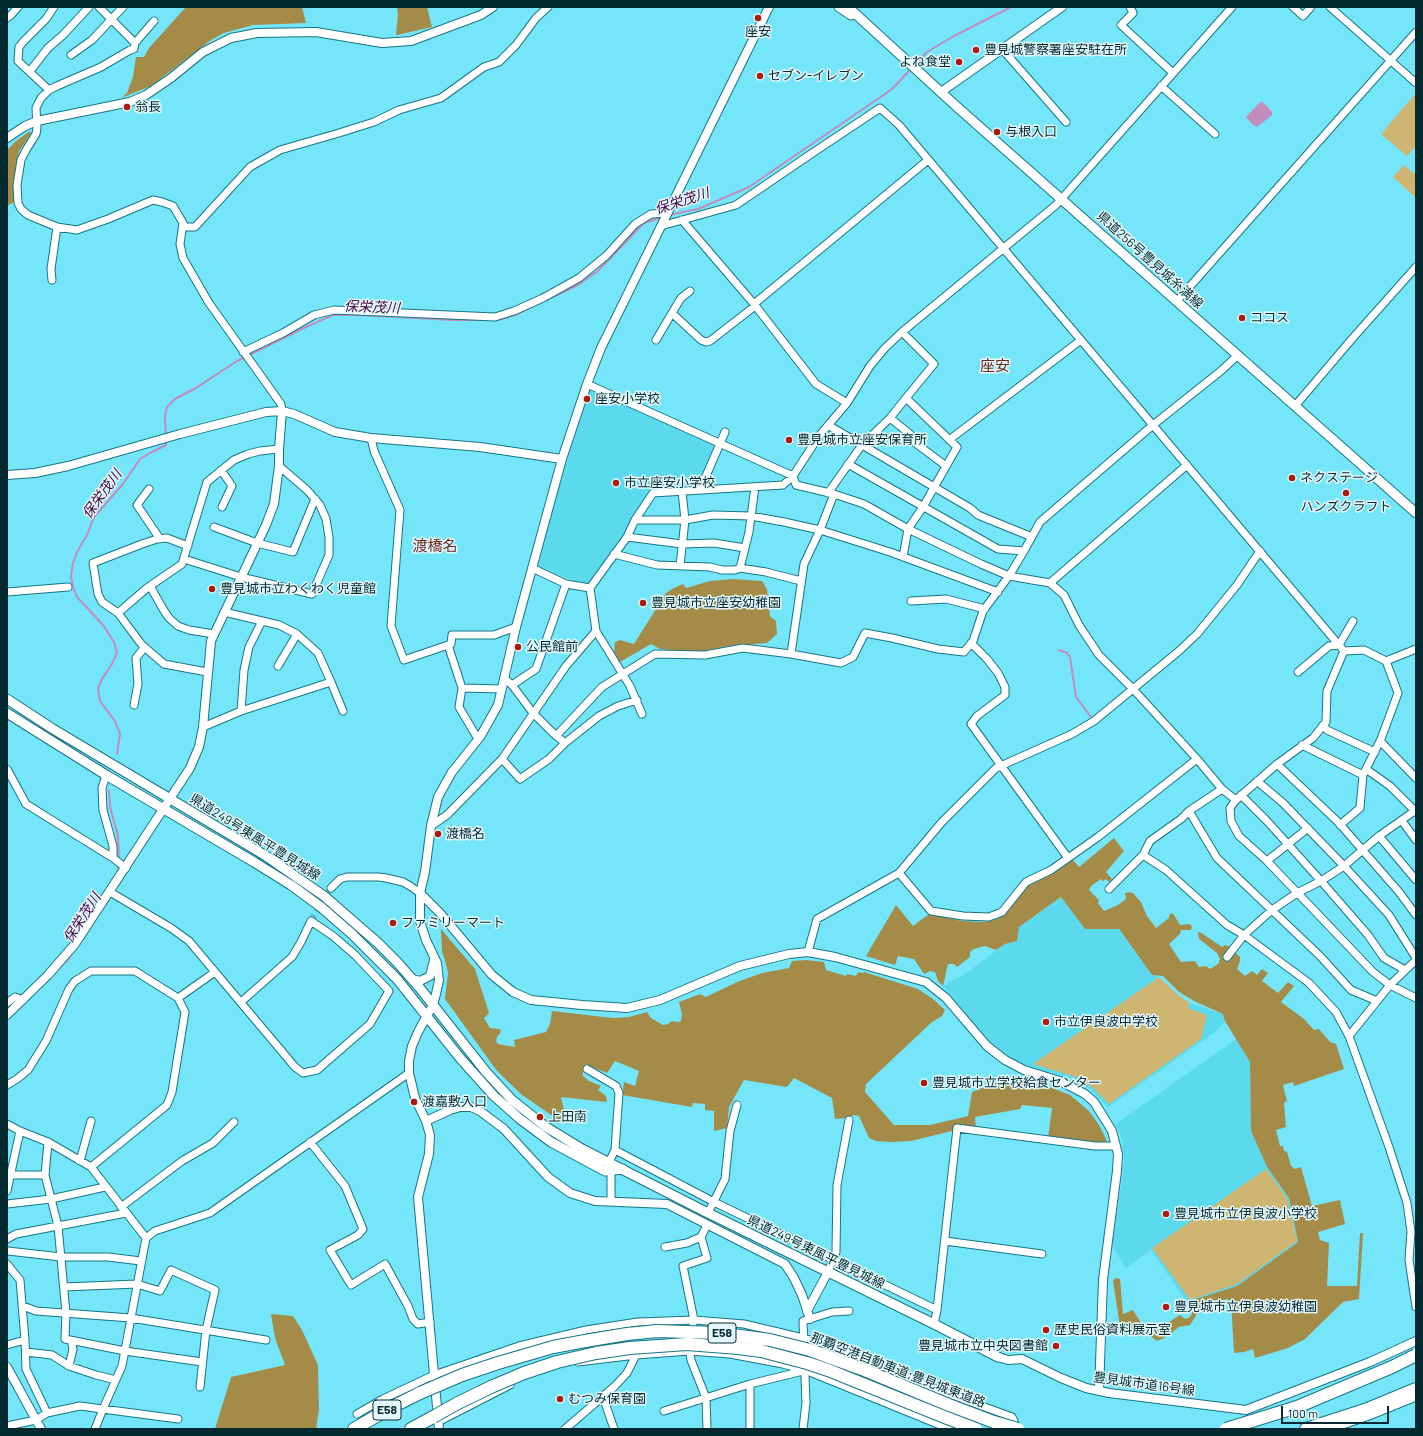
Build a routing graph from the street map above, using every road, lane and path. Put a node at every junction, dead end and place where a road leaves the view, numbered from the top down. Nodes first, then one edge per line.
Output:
1 (18, 7) edge
2 (54, 7) edge
3 (89, 7) edge
4 (98, 7) edge
5 (123, 7) edge
6 (493, 7) edge
7 (548, 7) edge
8 (769, 7) edge
9 (839, 7) edge
10 (848, 7) edge
11 (1062, 7) edge
12 (1130, 7) edge
13 (1232, 7) edge
14 (1293, 7) edge
15 (1311, 7) edge
16 (1330, 7) edge
17 (7, 18) edge
18 (112, 19) junction
19 (154, 21) dead end
20 (868, 26) junction
21 (1416, 32) edge
22 (136, 43) junction
23 (1002, 49) junction
24 (71, 56) dead end
25 (1390, 60) junction
26 (30, 71) junction
27 (1173, 73) junction
28 (1416, 83) edge
29 (1162, 86) junction
30 (49, 90) junction
31 (942, 92) junction
32 (37, 121) junction
33 (1066, 122) dead end
34 (1215, 134) dead end
35 (7, 138) edge
36 (928, 160) junction
37 (1062, 199) junction
38 (665, 218) junction
39 (682, 220) junction
40 (57, 227) junction
41 (183, 228) junction
42 (1003, 248) junction
43 (1416, 267) edge
44 (52, 280) dead end
45 (690, 291) dead end
46 (1177, 301) junction
47 (754, 305) junction
48 (672, 314) junction
49 (902, 332) junction
50 (656, 340) dead end
51 (1081, 340) junction
52 (244, 352) junction
53 (1238, 355) junction
54 (587, 384) junction
55 (906, 398) junction
56 (847, 403) junction
57 (1295, 406) junction
58 (282, 412) junction
59 (890, 418) junction
60 (828, 425) junction
61 (1153, 425) junction
62 (725, 432) dead end
63 (371, 438) junction
64 (950, 440) junction
65 (719, 443) junction
66 (862, 445) junction
67 (278, 449) junction
68 (562, 459) junction
69 (848, 464) junction
70 (1187, 465) junction
71 (279, 466) junction
72 (946, 466) junction
73 (221, 470) junction
74 (7, 475) edge
75 (792, 476) junction
76 (755, 487) junction
77 (935, 487) junction
78 (149, 489) dead end
79 (700, 490) junction
80 (682, 491) junction
81 (831, 493) junction
82 (315, 499) junction
83 (222, 506) dead end
84 (924, 507) junction
85 (1414, 508) edge
86 (751, 516) junction
87 (635, 520) junction
88 (685, 520) junction
89 (214, 527) dead end
90 (908, 529) junction
91 (820, 530) junction
92 (627, 537) junction
93 (1032, 537) junction
94 (160, 539) junction
95 (257, 543) junction
96 (682, 544) junction
97 (188, 546) junction
98 (745, 548) junction
99 (1024, 551) junction
100 (1260, 551) junction
101 (614, 554) junction
102 (903, 557) junction
103 (184, 559) junction
104 (680, 566) junction
105 (532, 568) junction
106 (740, 568) junction
107 (1009, 576) junction
108 (241, 577) junction
109 (801, 581) junction
110 (566, 584) junction
111 (1050, 584) junction
112 (150, 586) junction
113 (68, 587) dead end
114 (590, 588) junction
115 (7, 592) edge
116 (998, 592) junction
117 (911, 601) dead end
118 (985, 608) junction
119 (224, 612) junction
120 (118, 613) junction
121 (262, 621) junction
122 (1352, 621) dead end
123 (516, 627) junction
124 (596, 631) junction
125 (214, 634) junction
126 (297, 634) junction
127 (971, 643) junction
128 (448, 645) junction
129 (144, 648) junction
130 (1342, 648) junction
131 (1416, 649) edge
132 (791, 654) junction
133 (1386, 661) junction
134 (278, 666) dead end
135 (207, 672) junction
136 (1298, 672) dead end
137 (623, 674) junction
138 (505, 680) junction
139 (331, 682) junction
140 (512, 685) junction
141 (462, 688) junction
142 (502, 689) junction
143 (1134, 689) junction
144 (7, 700) edge
145 (636, 700) junction
146 (134, 705) dead end
147 (241, 711) junction
148 (343, 711) dead end
149 (7, 713) edge
150 (533, 713) junction
151 (642, 714) dead end
152 (1323, 725) junction
153 (203, 727) junction
154 (556, 736) junction
155 (478, 739) junction
156 (1380, 742) junction
157 (565, 743) junction
158 (1302, 745) junction
159 (1375, 752) junction
160 (502, 759) junction
161 (1197, 759) junction
162 (1277, 764) junction
163 (1002, 766) junction
164 (7, 769) edge
165 (1365, 772) junction
166 (106, 775) junction
167 (1416, 778) edge
168 (1257, 781) junction
169 (1222, 789) junction
170 (1238, 798) junction
171 (171, 799) junction
172 (164, 809) junction
173 (1189, 811) junction
174 (1415, 811) edge
175 (1402, 821) junction
176 (1340, 825) junction
177 (431, 826) junction
178 (1308, 828) junction
179 (1379, 836) junction
180 (1416, 840) edge
181 (1288, 844) junction
182 (1363, 850) junction
183 (1143, 855) junction
184 (114, 858) junction
185 (1068, 858) junction
186 (1267, 861) junction
187 (1344, 866) junction
188 (126, 868) junction
189 (899, 873) junction
190 (1416, 880) edge
191 (1321, 881) junction
192 (331, 888) tunnel mouth
193 (1108, 889) dead end
194 (110, 892) junction
195 (420, 893) junction
196 (1297, 893) junction
197 (1272, 910) junction
198 (1416, 915) edge
199 (1244, 935) junction
200 (808, 952) junction
201 (434, 956) junction
202 (1227, 957) dead end
203 (1416, 959) edge
204 (1405, 970) junction
205 (215, 972) junction
206 (412, 979) junction
207 (1390, 985) junction
208 (178, 998) junction
209 (1416, 998) edge
210 (23, 1000) junction
211 (1377, 1001) junction
212 (241, 1002) junction
213 (7, 1003) edge
214 (433, 1005) junction
215 (7, 1015) edge
216 (427, 1016) junction
217 (1349, 1036) junction
218 (588, 1069) dead end
219 (409, 1072) junction
220 (7, 1085) edge
221 (737, 1105) dead end
222 (849, 1120) dead end
223 (91, 1121) dead end
224 (426, 1121) junction
225 (234, 1122) dead end
226 (7, 1124) edge
227 (20, 1131) junction
228 (48, 1142) junction
229 (310, 1142) junction
230 (1116, 1146) junction
231 (615, 1150) junction
232 (80, 1161) junction
233 (91, 1167) junction
234 (610, 1167) junction
235 (10, 1175) junction
236 (45, 1175) junction
237 (105, 1187) junction
238 (7, 1191) edge
239 (51, 1199) junction
240 (611, 1201) junction
241 (714, 1202) junction
242 (7, 1204) edge
243 (121, 1206) junction
244 (126, 1213) junction
245 (708, 1213) junction
246 (707, 1225) junction
247 (58, 1226) junction
248 (701, 1237) junction
249 (7, 1238) edge
250 (146, 1238) junction
251 (945, 1241) junction
252 (665, 1247) dead end
253 (7, 1252) edge
254 (1042, 1254) dead end
255 (62, 1257) junction
256 (834, 1260) junction
257 (141, 1261) junction
258 (7, 1264) edge
259 (828, 1272) junction
260 (137, 1284) junction
261 (64, 1287) junction
262 (1415, 1294) edge
263 (23, 1306) junction
264 (1416, 1307) edge
265 (937, 1310) junction
266 (807, 1311) junction
267 (849, 1311) dead end
268 (66, 1313) junction
269 (131, 1318) junction
270 (810, 1319) junction
271 (694, 1320) junction
272 (430, 1322) junction
273 (934, 1324) junction
274 (206, 1330) junction
275 (803, 1338) junction
276 (25, 1340) junction
277 (71, 1340) junction
278 (266, 1340) dead end
279 (1416, 1341) edge
280 (7, 1345) edge
281 (125, 1350) junction
282 (689, 1351) junction
283 (26, 1352) junction
284 (1416, 1354) edge
285 (636, 1355) junction
286 (998, 1357) joint
287 (202, 1362) junction
288 (69, 1366) junction
289 (7, 1367) edge
290 (805, 1370) junction
291 (434, 1375) junction
292 (116, 1380) junction
293 (750, 1384) junction
294 (200, 1387) dead end
295 (1416, 1389) edge
296 (1099, 1391) junction
297 (603, 1397) junction
298 (1416, 1397) edge
299 (706, 1398) junction
300 (103, 1409) junction
301 (1246, 1410) junction
302 (664, 1411) dead end
303 (47, 1413) junction
304 (357, 1414) dead end
305 (178, 1419) dead end
306 (36, 1420) junction
307 (437, 1423) edge
308 (7, 1426) edge
309 (41, 1429) edge
310 (96, 1429) edge
311 (354, 1429) edge
312 (411, 1429) edge
313 (565, 1429) edge
314 (614, 1429) edge
315 (707, 1429) edge
316 (750, 1429) edge
317 (803, 1429) edge
318 (950, 1429) edge
319 (976, 1429) edge
320 (1012, 1429) edge
321 (1018, 1429) edge
322 (1226, 1429) edge
323 (1242, 1429) edge
324 (1306, 1429) edge
325 (1331, 1429) edge

1 - 17 street
2 - 26 street
3 - 26 street
4 - 18 street
5 - 18 street
6 - 32 street
7 - 41 street
8 - 38 street
9 - 20 main road, 県道256号豊見城糸満線
10 - 20 main road, 県道256号豊見城糸満線
11 - 23 street
12 - 27 street
13 - 27 street
14 - 15 street
16 - 25 street
18 - 22 street
18 - 24 street
19 - 22 street
20 - 31 main road, 県道256号豊見城糸満線
21 - 25 street
22 - 30 street
23 - 31 street
23 - 33 street
25 - 28 street
25 - 46 street
26 - 30 street
27 - 29 street
29 - 34 street
29 - 37 street
30 - 32 street
31 - 37 main road, 県道256号豊見城糸満線
32 - 35 street
32 - 40 street
36 - 39 street
36 - 42 street
36 - 47 street
37 - 42 street
37 - 46 main road, 県道256号豊見城糸満線
38 - 39 street
38 - 52 street
38 - 54 street
39 - 47 street
40 - 41 street
40 - 44 street
41 - 52 street
42 - 49 street
42 - 51 street
43 - 57 street
45 - 48 street
46 - 53 main road, 県道256号豊見城糸満線
47 - 48 street
47 - 56 street
48 - 50 street
49 - 55 street
49 - 56 street
51 - 61 street
51 - 64 street
52 - 58 street
53 - 57 main road, 県道256号豊見城糸満線
53 - 61 street
54 - 65 street
54 - 68 street
55 - 59 street
55 - 64 street
56 - 60 street
57 - 85 main road, 県道256号豊見城糸満線
58 - 63 street
58 - 67 street
58 - 74 street
59 - 66 street
59 - 72 street
60 - 66 street
60 - 75 street
61 - 70 street
61 - 93 street
62 - 65 street
63 - 68 street
63 - 128 street
64 - 72 street
65 - 75 street
65 - 79 street
66 - 69 street
66 - 77 street
67 - 71 street
67 - 73 street
68 - 105 street
69 - 81 street
69 - 84 street
70 - 100 street
70 - 111 street
71 - 82 street
71 - 95 street
72 - 77 street
73 - 83 street
73 - 97 street
75 - 76 street
75 - 81 street
76 - 79 street
76 - 86 street
77 - 84 street
77 - 93 street
78 - 94 street
79 - 80 street
80 - 87 street
80 - 88 street
81 - 90 street
81 - 91 street
82 - 95 street
82 - 108 street
84 - 90 street
84 - 99 street
86 - 88 street
86 - 91 street
86 - 98 street
87 - 88 street
87 - 92 street
88 - 96 street
89 - 95 street
90 - 102 street
90 - 107 street
91 - 102 street
91 - 109 street
92 - 96 street
92 - 101 street
93 - 99 street
94 - 97 street
94 - 120 street
95 - 108 street
96 - 98 street
96 - 104 street
97 - 103 street
98 - 106 street
99 - 107 street
100 - 130 street
100 - 143 street
101 - 104 street
101 - 114 street
102 - 116 street
103 - 108 street
103 - 112 street
104 - 106 street
105 - 110 street
105 - 123 street
106 - 109 street
107 - 111 street
107 - 116 street
108 - 119 street
109 - 132 street
110 - 114 street
110 - 140 street
111 - 143 street
112 - 120 street
112 - 125 street
113 - 115 street
114 - 124 street
116 - 118 street
117 - 118 street
118 - 127 street
119 - 121 street
119 - 125 street
120 - 129 street
121 - 126 street
121 - 147 street
122 - 130 street
123 - 128 street
123 - 138 street
124 - 137 street
124 - 150 street
125 - 135 street
126 - 134 street
126 - 139 street
127 - 132 street
127 - 163 street
128 - 141 street
129 - 135 street
129 - 146 street
130 - 133 street
130 - 136 street
130 - 152 street
131 - 133 street
132 - 137 street
133 - 156 street
135 - 153 street
137 - 145 street
137 - 154 street
138 - 140 street
138 - 142 street
139 - 147 street
139 - 148 street
140 - 150 street
141 - 142 street
141 - 155 street
142 - 155 street
143 - 161 street
143 - 163 street
144 - 171 main road, 県道249号東風平豊見城線
145 - 151 street
145 - 157 street
147 - 153 street
149 - 166 main road, 県道249号東風平豊見城線
150 - 154 street
150 - 160 street
152 - 158 street
152 - 159 street
153 - 171 street
154 - 157 street
155 - 177 street
156 - 159 street
156 - 167 street
157 - 160 street
158 - 162 street
158 - 165 street
159 - 165 street
160 - 177 street
161 - 169 street
161 - 185 street
162 - 168 street
162 - 176 street
163 - 185 street
163 - 189 street
164 - 184 street
165 - 174 street
165 - 176 street
166 - 172 main road, 県道249号東風平豊見城線
166 - 184 street
168 - 170 street
168 - 178 street
169 - 170 street
169 - 173 street
170 - 181 street
170 - 186 street
171 - 172 street
171 - 206 main road, 県道249号東風平豊見城線
172 - 188 street
172 - 216 main road, 県道249号東風平豊見城線
173 - 183 street
173 - 197 street
174 - 175 street
175 - 179 street
175 - 180 street
176 - 182 street
177 - 195 street
178 - 181 street
178 - 187 street
179 - 182 street
179 - 190 street
181 - 186 street
181 - 191 street
182 - 187 street
182 - 198 street
183 - 193 street
183 - 199 street
184 - 188 street
185 - 189 street
186 - 196 street
187 - 191 street
187 - 203 street
188 - 194 street
189 - 200 street
191 - 196 street
191 - 204 street
192 - 195 street
194 - 205 street
194 - 210 street
195 - 200 street
195 - 201 street
196 - 197 street
196 - 207 street
197 - 199 street
197 - 211 street
199 - 202 street
199 - 217 street
200 - 230 street
201 - 206 street
201 - 214 street
203 - 204 street
204 - 207 street
205 - 208 street
205 - 212 street
206 - 214 main road, 県道249号東風平豊見城線
207 - 209 street
207 - 211 street
208 - 220 street
208 - 233 street
210 - 213 street
210 - 215 street
211 - 217 street
212 - 212 street
214 - 216 street
214 - 234 main road, 県道249号東風平豊見城線
216 - 219 street
216 - 234 main road, 県道249号東風平豊見城線
217 - 262 street
218 - 231 street
219 - 224 street
219 - 229 street
221 - 241 street
222 - 256 street
223 - 232 street
224 - 240 street
224 - 272 street
225 - 243 street
226 - 227 street
227 - 228 street
227 - 235 street
228 - 232 street
228 - 236 street
229 - 250 street
229 - 272 street
230 - 251 street
230 - 296 street
231 - 234 street
231 - 241 street
232 - 233 street
233 - 237 street
234 - 240 street
234 - 245 main road, 県道249号東風平豊見城線
235 - 236 street
235 - 238 street
236 - 239 street
237 - 239 street
237 - 243 street
239 - 242 street
239 - 247 street
240 - 246 street
241 - 245 street
241 - 256 street
243 - 244 street
244 - 247 street
244 - 250 street
245 - 259 main road, 県道249号東風平豊見城線
246 - 248 street
246 - 266 street
247 - 249 street
247 - 255 street
248 - 252 street
248 - 271 street
249 - 253 street
250 - 257 street
251 - 254 street
251 - 265 street
253 - 255 street
255 - 257 street
255 - 261 street
256 - 259 street
256 - 265 street
257 - 260 street
258 - 263 street
259 - 266 street
259 - 273 main road, 県道249号東風平豊見城線
260 - 261 street
260 - 269 street
260 - 274 street
261 - 268 street
262 - 264 street
263 - 268 street
263 - 276 street
265 - 273 street
266 - 270 street
267 - 270 street
268 - 269 street
268 - 277 street
269 - 274 street
269 - 281 street
270 - 275 street
271 - 275 street
271 - 282 street
271 - 291 street
272 - 291 street
273 - 286 main road, 県道249号東風平豊見城線
274 - 278 street
274 - 287 street
275 - 290 street
275 - 320 street
276 - 280 street
276 - 283 street
277 - 281 street
277 - 288 street
279 - 301 street
281 - 287 street
281 - 292 street
282 - 285 street
282 - 290 street
282 - 299 street
283 - 288 street
283 - 303 street
284 - 322 highway, bridge
285 - 297 street
285 - 307 street
286 - 296 street, 豊見城市道16号線
287 - 294 street
288 - 292 street
289 - 306 street
290 - 293 street
290 - 317 street
290 - 318 street
291 - 304 street
291 - 307 street
292 - 300 street
293 - 299 street
293 - 316 street
295 - 324 highway
296 - 301 street, 豊見城市道16号線
297 - 313 street
297 - 314 street
298 - 325 street
299 - 302 street
299 - 315 street
300 - 303 street
300 - 305 street
300 - 310 street
301 - 323 street
303 - 306 street
306 - 308 street
306 - 309 street
307 - 312 highway, 那覇空港自動車道;豊見城東道路 / E58
307 - 319 highway, 那覇空港自動車道;豊見城東道路 / E58, bridge
311 - 321 highway, 那覇空港自動車道;豊見城東道路 / E58, bridge

